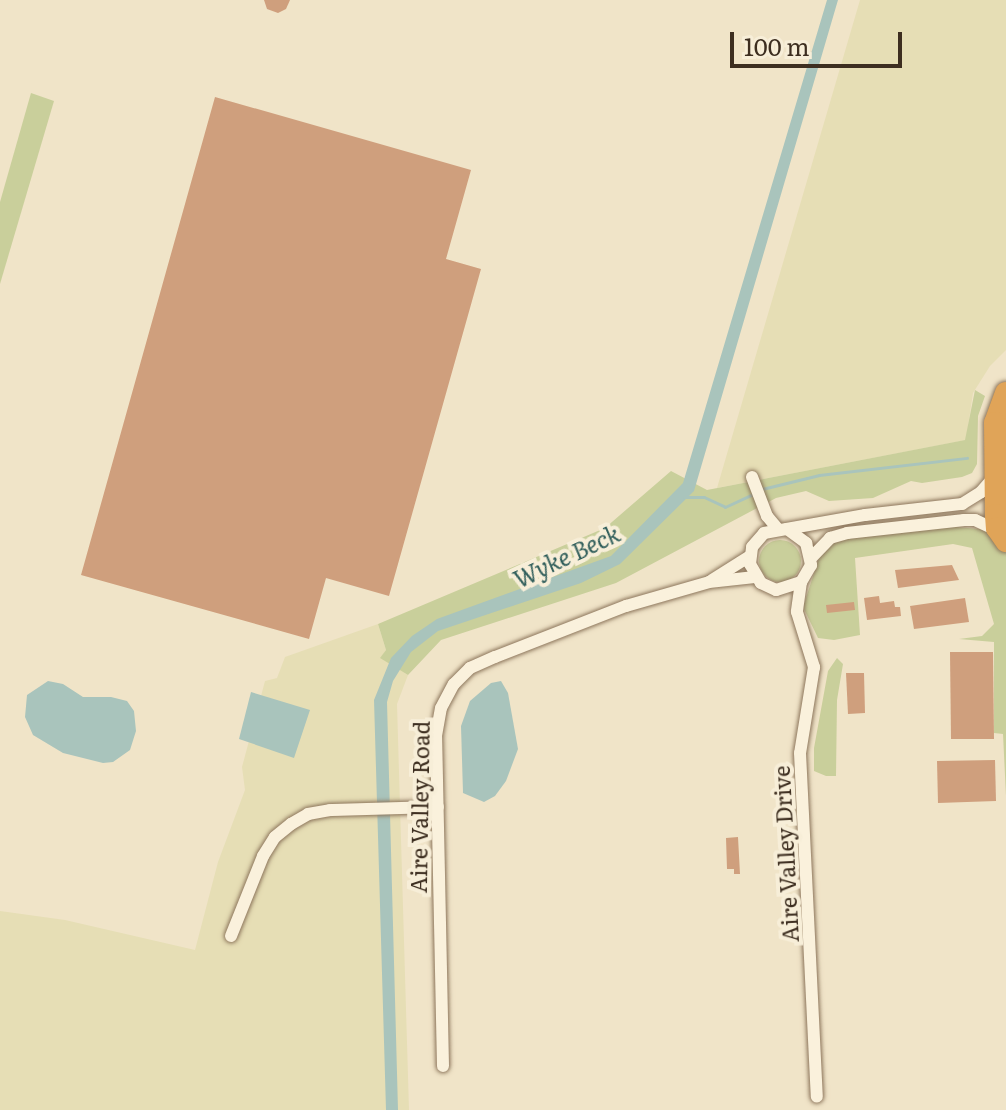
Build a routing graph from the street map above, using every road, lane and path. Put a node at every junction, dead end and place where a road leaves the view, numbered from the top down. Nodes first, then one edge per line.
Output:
1 (1006, 393) edge
2 (995, 475) junction
3 (752, 477) dead end
4 (760, 500) junction
5 (782, 529) junction
6 (1003, 536) edge
7 (757, 539) junction
8 (750, 556) junction
9 (811, 558) junction
10 (755, 577) junction
11 (709, 582) junction
12 (801, 582) junction
13 (776, 590) junction
14 (797, 612) junction
15 (438, 807) junction
16 (231, 936) dead end
17 (443, 1066) dead end
18 (817, 1097) dead end

1 - 2 highway
2 - 5 street
2 - 6 highway
3 - 4 street
4 - 5 street
4 - 7 street
5 - 7 street
5 - 9 street
6 - 9 street
7 - 8 street
8 - 10 street
8 - 11 street, Aire Valley Road
9 - 12 street
10 - 11 street, Aire Valley Road
10 - 13 street
11 - 15 street, Aire Valley Road
12 - 13 street
12 - 14 street, Aire Valley Drive
13 - 14 street, Aire Valley Drive
14 - 18 street, Aire Valley Drive
15 - 16 street
15 - 17 street, Aire Valley Road

